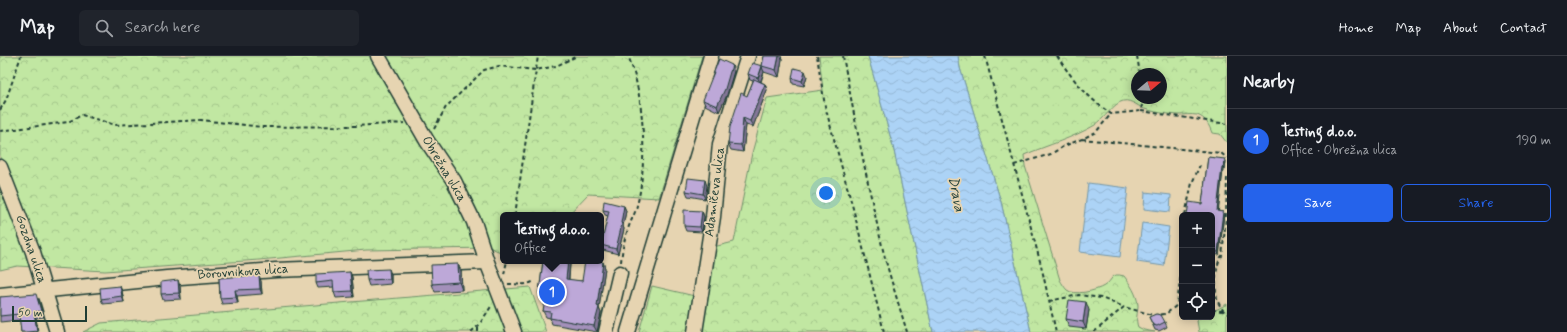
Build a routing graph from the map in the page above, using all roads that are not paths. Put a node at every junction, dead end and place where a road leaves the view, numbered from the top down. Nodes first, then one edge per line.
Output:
1 (378, 56) edge
2 (711, 56) edge
3 (748, 56) edge
4 (0, 167) edge
5 (486, 262) junction
6 (620, 273) road end
7 (45, 290) junction
8 (0, 295) edge
9 (57, 332) edge
10 (514, 332) edge
11 (606, 332) edge
12 (628, 332) edge
13 (695, 332) edge

1 - 5 street, Obrežna ulica
2 - 12 street
3 - 13 street, Adamičeva ulica
4 - 7 street, Gozdna ulica
5 - 7 street, Borovnikova ulica
5 - 10 street, Obrežna ulica
6 - 11 street
7 - 8 street, Borovnikova ulica
7 - 9 street, Gozdna ulica

